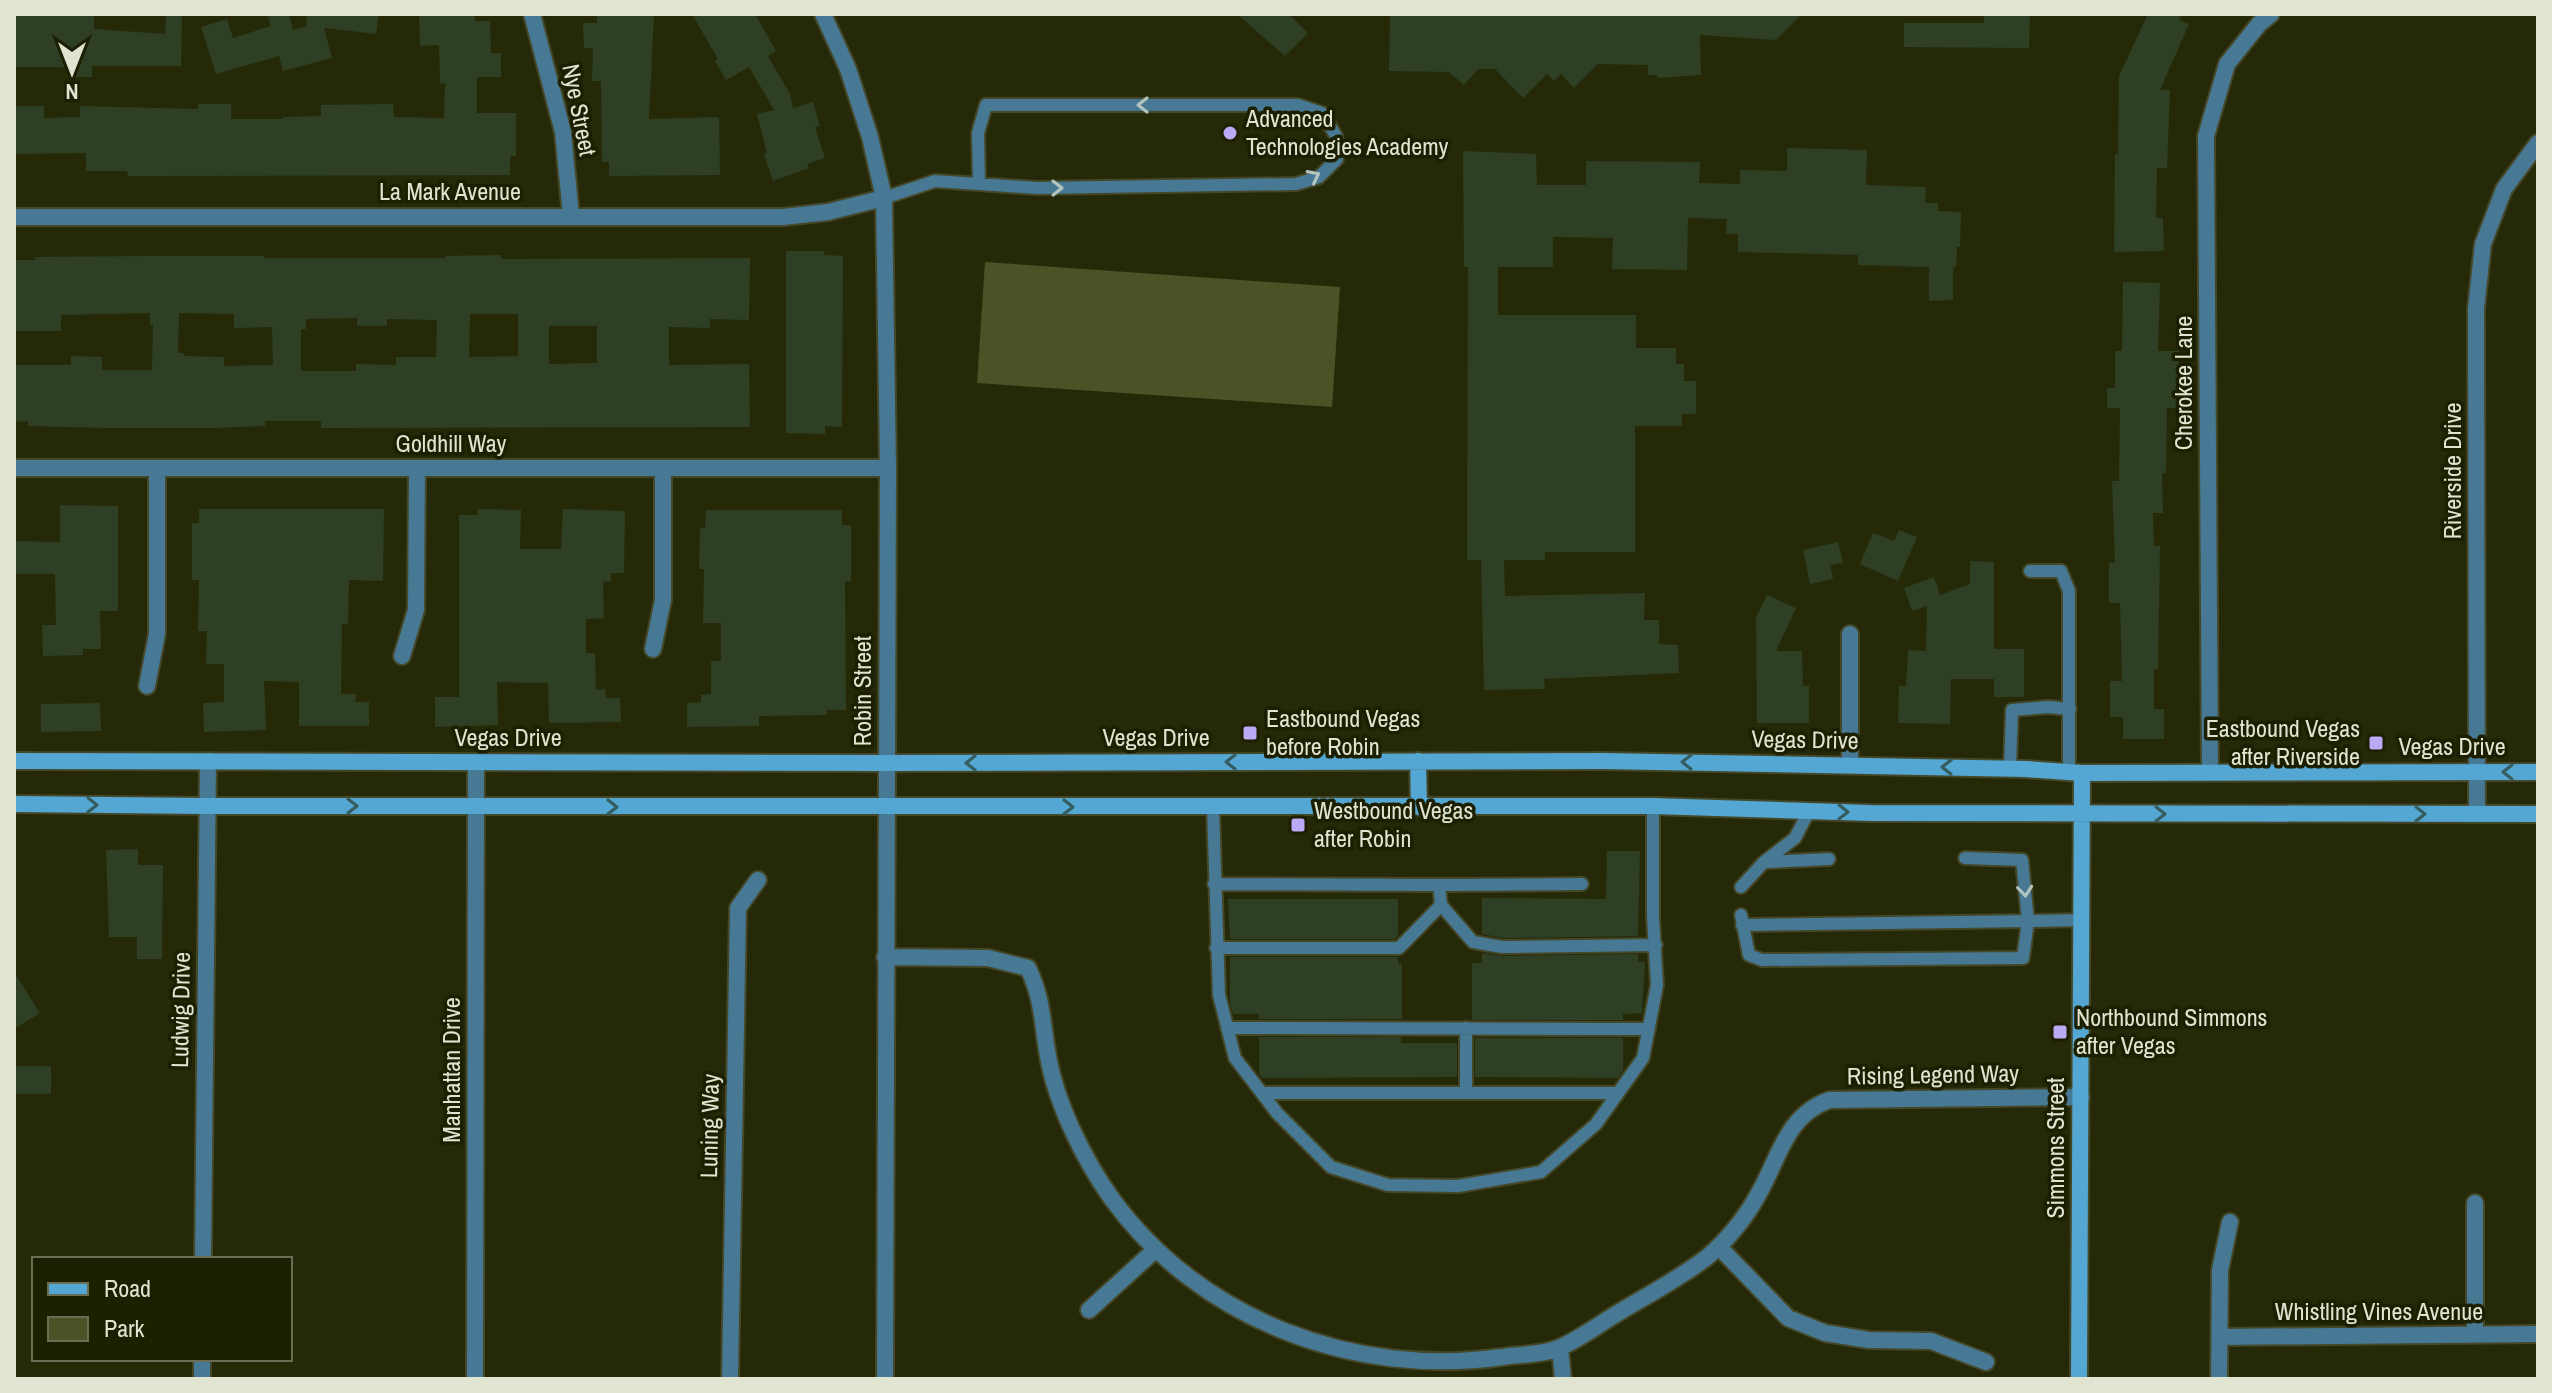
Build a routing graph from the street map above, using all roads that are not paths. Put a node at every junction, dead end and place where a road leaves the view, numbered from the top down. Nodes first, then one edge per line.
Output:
1 (532, 14) edge
2 (823, 14) edge
3 (2271, 14) edge
4 (2538, 143) edge
5 (979, 182) junction
6 (884, 198) junction
7 (571, 216) junction
8 (14, 217) edge
9 (14, 468) edge
10 (157, 468) junction
11 (417, 468) junction
12 (663, 468) junction
13 (888, 468) junction
14 (2030, 571) dead end
15 (1850, 634) dead end
16 (653, 649) dead end
17 (402, 656) dead end
18 (147, 686) dead end
19 (2070, 709) junction
20 (14, 761) edge
21 (208, 761) junction
22 (1418, 761) junction
23 (476, 762) junction
24 (886, 763) junction
25 (1850, 765) junction
26 (2010, 769) junction
27 (2075, 772) junction
28 (2210, 772) junction
29 (2477, 772) junction
30 (2538, 772) edge
31 (14, 804) edge
32 (207, 806) junction
33 (1653, 806) junction
34 (477, 807) junction
35 (886, 807) junction
36 (1213, 807) junction
37 (1419, 807) junction
38 (1809, 811) junction
39 (2082, 814) junction
40 (2477, 814) junction
41 (2538, 814) edge
42 (1965, 858) dead end
43 (1829, 859) dead end
44 (1764, 862) junction
45 (758, 880) dead end
46 (1214, 884) junction
47 (1582, 884) dead end
48 (1439, 885) junction
49 (1741, 887) dead end
50 (1441, 905) junction
51 (2081, 920) junction
52 (2028, 921) junction
53 (1656, 945) junction
54 (1216, 948) junction
55 (885, 957) junction
56 (1227, 1028) junction
57 (1466, 1028) junction
58 (1649, 1029) junction
59 (1262, 1093) junction
60 (1466, 1093) junction
61 (1618, 1093) junction
62 (2081, 1097) junction
63 (2475, 1203) dead end
64 (2230, 1222) dead end
65 (1719, 1247) junction
66 (1155, 1250) junction
67 (203, 1257) edge
68 (1089, 1310) dead end
69 (2538, 1334) edge
70 (2475, 1335) junction
71 (2220, 1337) junction
72 (1560, 1348) junction
73 (1986, 1362) dead end
74 (475, 1379) edge
75 (730, 1379) edge
76 (885, 1379) edge
77 (1563, 1379) edge
78 (2079, 1379) edge
79 (2219, 1379) edge

1 - 7 street, Nye Street
2 - 6 street, Robin Street
3 - 28 street, Cherokee Lane
4 - 29 street, Riverside Drive
5 -> 5 lane
5 - 6 lane
6 - 7 street, La Mark Avenue
6 - 13 street, Robin Street
7 - 8 street, La Mark Avenue
9 - 10 street, Goldhill Way
10 - 11 street, Goldhill Way
10 - 18 street
11 - 12 street, Goldhill Way
11 - 17 street
12 - 13 street, Goldhill Way
12 - 16 street
13 - 24 street, Robin Street
14 - 19 lane
15 - 25 street
19 - 26 lane
19 - 27 lane
20 - 21 main road, Vegas Drive
21 - 23 main road, Vegas Drive
21 - 32 street, Ludwig Drive
22 -> 24 main road, Vegas Drive
25 -> 22 main road, Vegas Drive
22 - 37 main road
23 - 24 main road, Vegas Drive
23 - 34 street, Manhattan Drive
24 - 35 street, Robin Street
26 -> 25 main road, Vegas Drive
26 - 27 main road, Vegas Drive
27 - 28 main road, Vegas Drive
27 - 39 main road, Simmons Street
28 - 29 main road, Vegas Drive
30 -> 29 main road, Vegas Drive
29 - 40 street, Riverside Drive
31 -> 32 main road
32 -> 34 main road
32 - 67 street, Ludwig Drive
33 - 37 main road
33 - 38 main road
33 - 53 lane
34 -> 35 main road
34 - 74 street, Manhattan Drive
35 -> 36 main road
35 - 55 street, Robin Street
36 - 37 main road
36 - 46 lane
38 -> 39 main road
38 - 44 lane
39 -> 40 main road
39 - 51 main road, Simmons Street
40 - 41 main road
42 -> 52 lane
43 - 44 lane
44 - 49 lane
45 - 75 street, Luning Way
46 - 48 lane
46 - 54 lane
47 - 48 lane
48 - 50 lane
50 - 53 lane
50 - 54 lane
51 - 52 lane
51 - 62 main road, Simmons Street
52 - 52 lane
53 - 58 lane
54 - 56 lane
55 - 66 street, Rising Legend Way
55 - 76 street, Robin Street
56 - 57 lane
56 - 59 lane
57 - 58 lane
57 - 60 lane
58 - 61 lane
59 - 60 lane
59 - 61 lane
60 - 61 lane
62 - 65 street, Rising Legend Way
62 - 78 main road, Simmons Street
63 - 70 street
64 - 71 street
65 - 72 street, Rising Legend Way
65 - 73 street
66 - 68 street
66 - 72 street, Rising Legend Way
69 - 70 street, Whistling Vines Avenue
70 - 71 street, Whistling Vines Avenue
71 - 79 street
72 - 77 street

